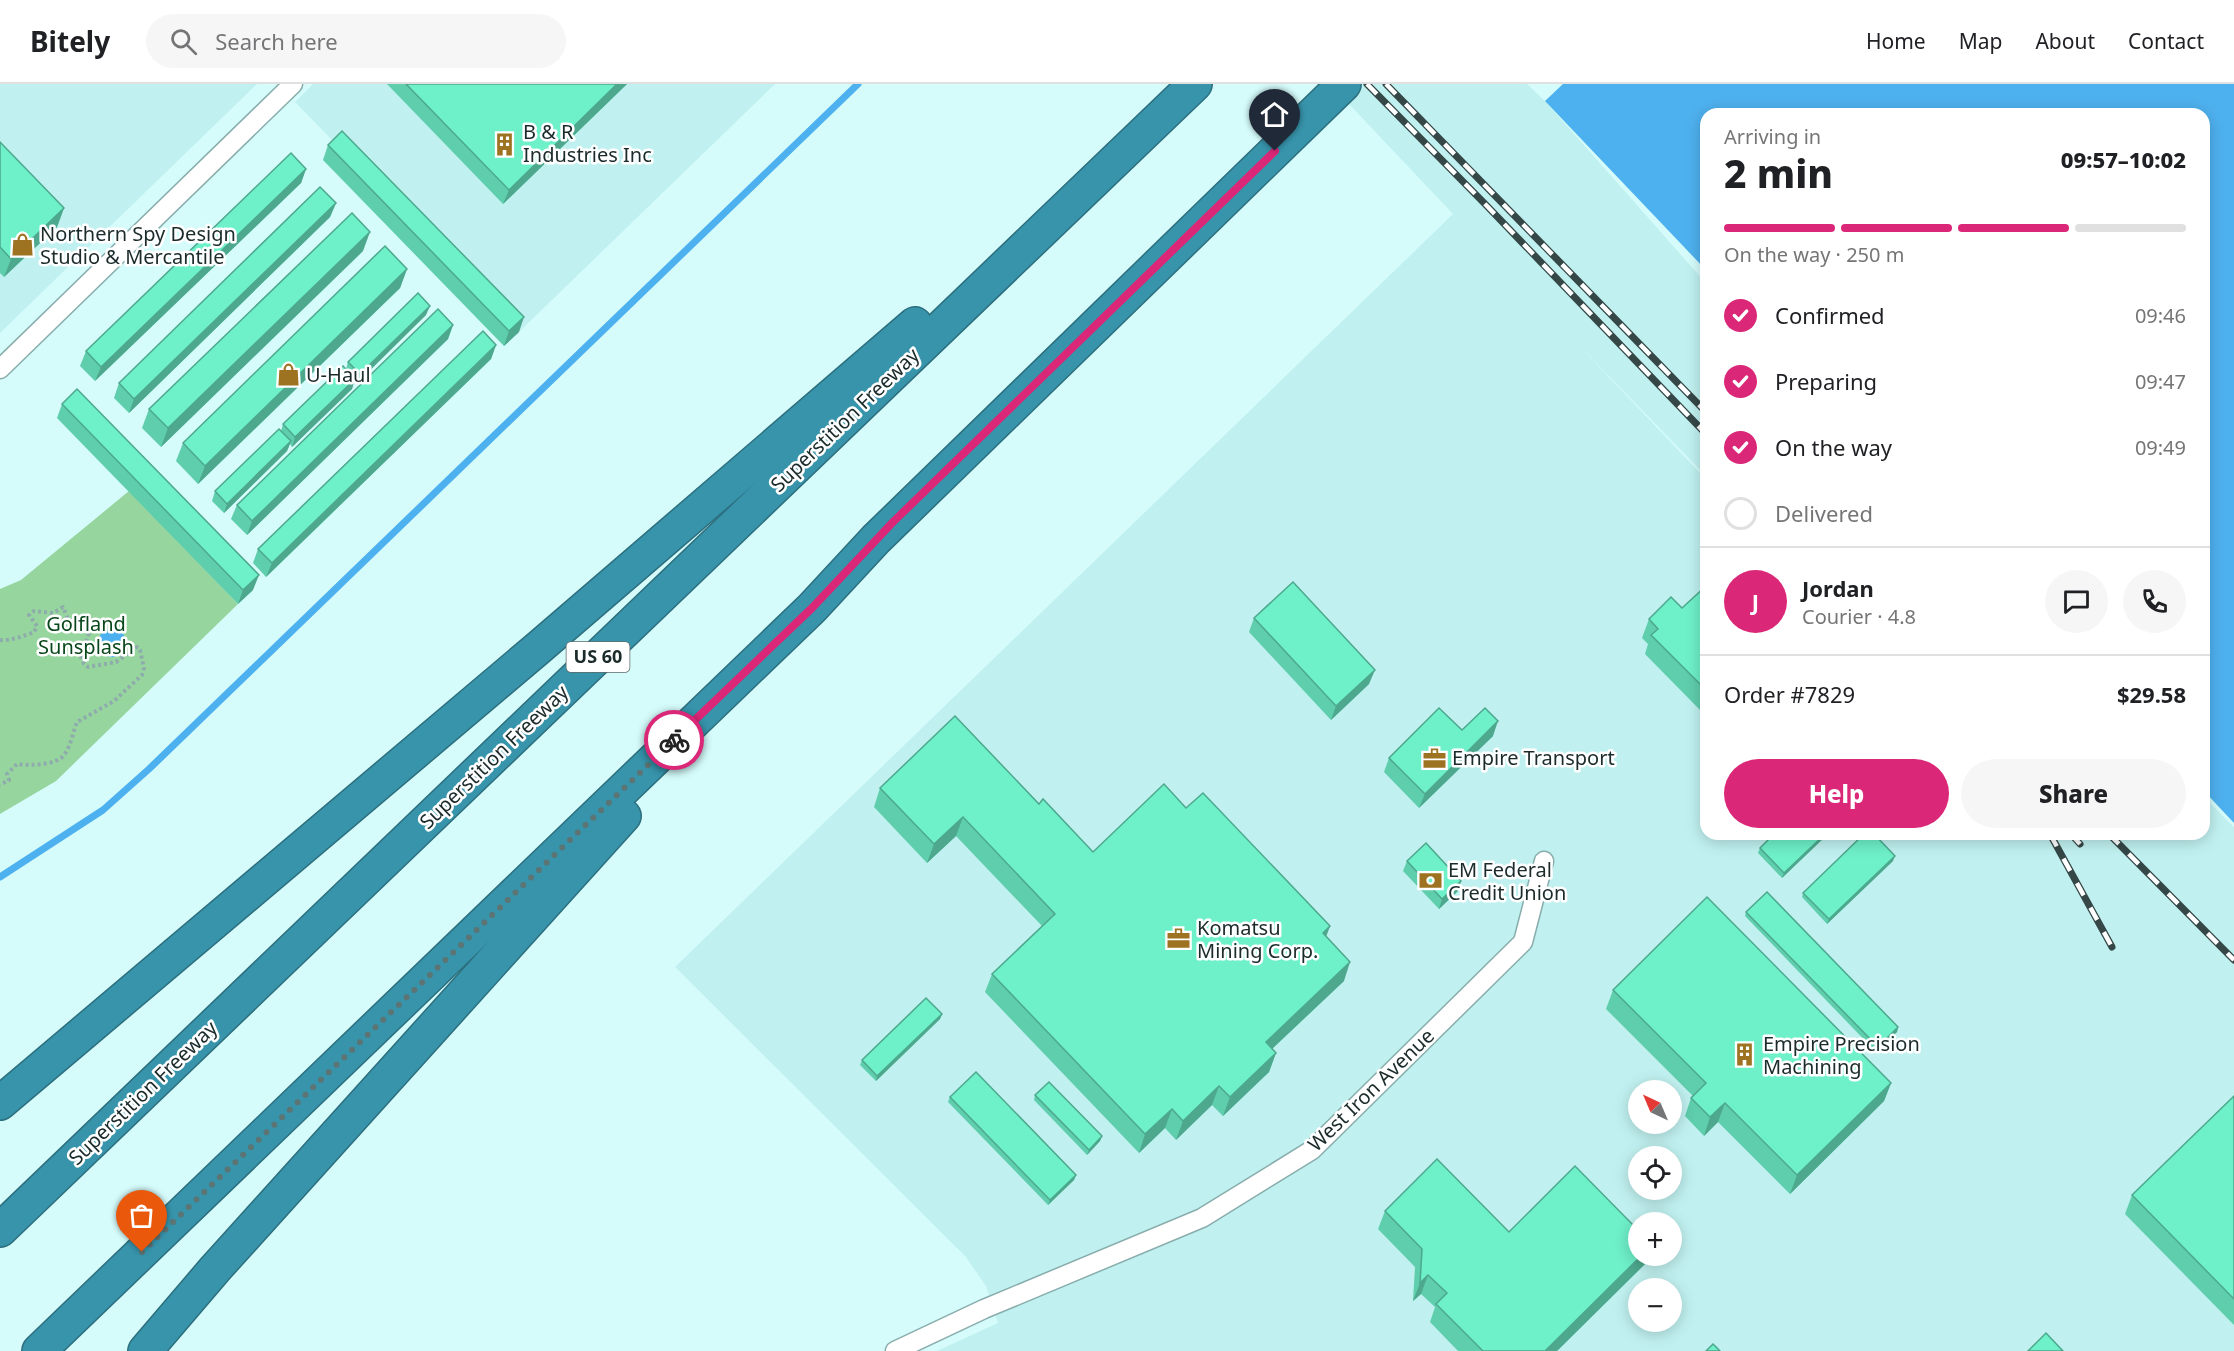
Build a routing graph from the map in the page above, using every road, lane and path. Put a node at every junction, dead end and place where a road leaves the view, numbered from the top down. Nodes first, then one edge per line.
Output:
1 (293, 84) edge
2 (1195, 84) edge
3 (1344, 84) edge
4 (0, 369) edge
5 (812, 608) junction
6 (0, 640) edge
7 (0, 785) edge
8 (1544, 861) dead end
9 (0, 1103) edge
10 (0, 1230) edge
11 (39, 1351) edge
12 (145, 1351) edge
13 (895, 1351) edge

1 - 4 street
2 - 9 highway
2 - 10 highway, Superstition Freeway / US 60
3 - 5 highway
5 - 11 highway
5 - 12 highway
6 - 7 path
8 - 13 street, West Iron Avenue

